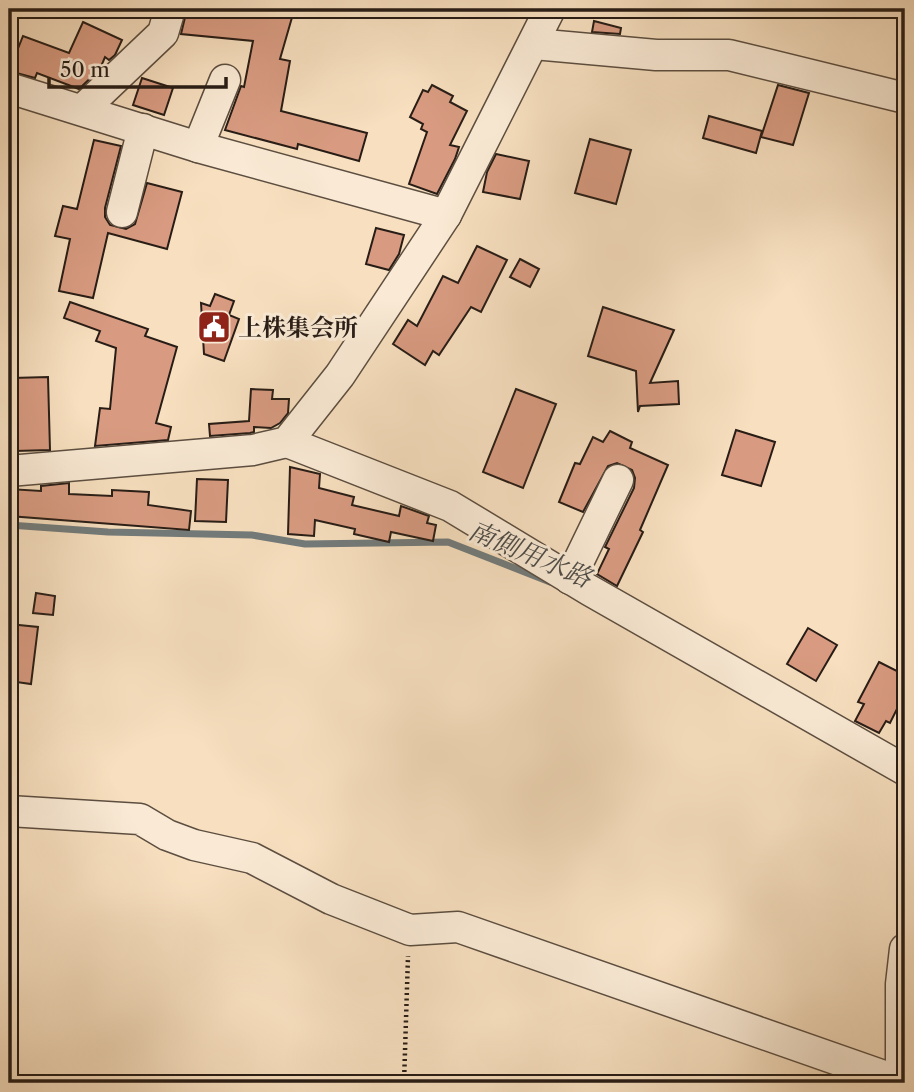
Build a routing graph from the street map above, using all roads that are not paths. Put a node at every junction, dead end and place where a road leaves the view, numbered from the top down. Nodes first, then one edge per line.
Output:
1 (170, 9) edge
2 (550, 9) edge
3 (534, 44) junction
4 (225, 80) dead end
5 (9, 88) edge
6 (905, 98) edge
7 (82, 110) junction
8 (143, 129) junction
9 (198, 147) junction
10 (122, 212) dead end
11 (446, 215) junction
12 (287, 442) junction
13 (9, 471) edge
14 (618, 480) dead end
15 (570, 579) junction
16 (905, 770) edge
17 (9, 811) edge
18 (905, 949) edge
19 (901, 1083) edge

1 - 7 street
2 - 3 street
3 - 6 street
3 - 11 street
4 - 9 street
5 - 7 street
7 - 8 street
8 - 9 street
8 - 10 street
9 - 11 street
11 - 12 street
12 - 13 street
12 - 15 street
14 - 15 street
15 - 16 street
17 - 19 street
18 - 19 street

